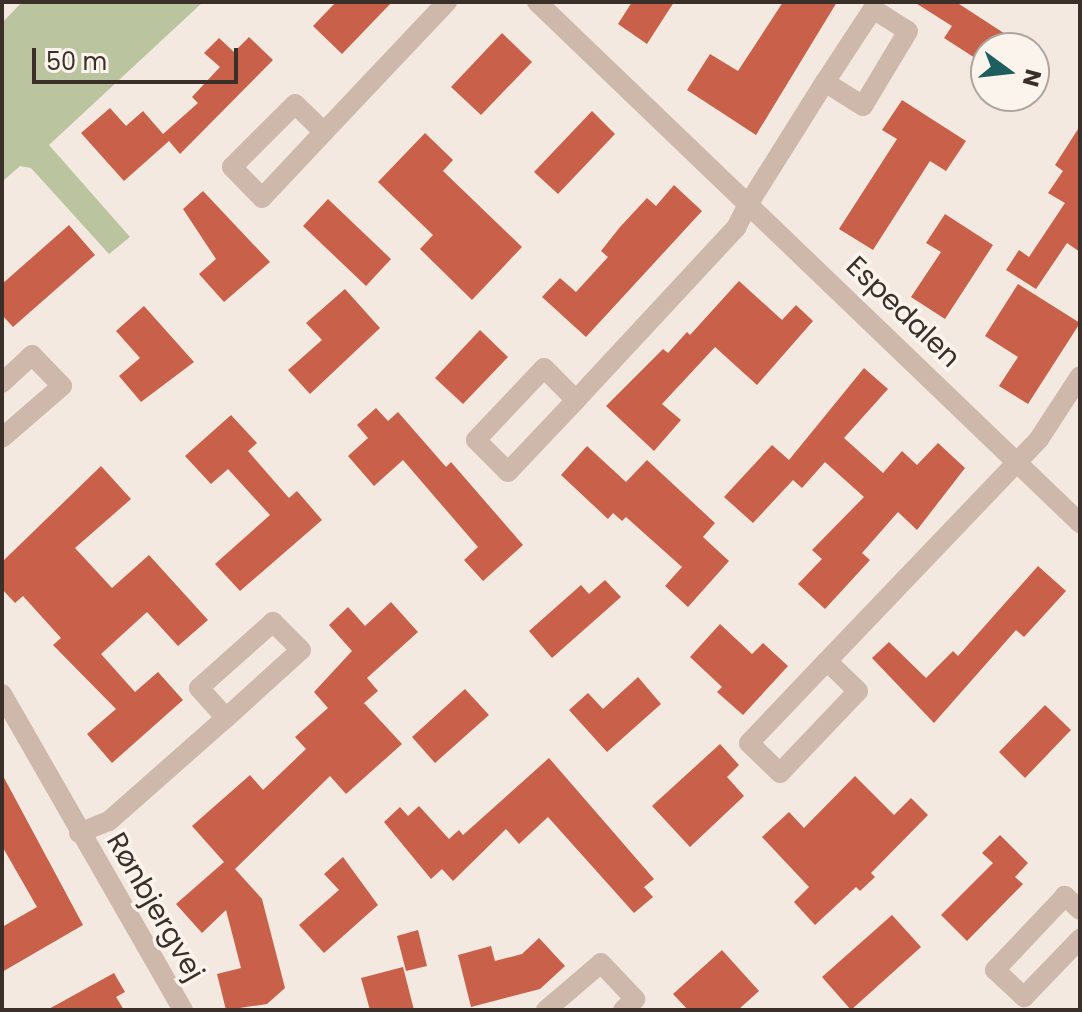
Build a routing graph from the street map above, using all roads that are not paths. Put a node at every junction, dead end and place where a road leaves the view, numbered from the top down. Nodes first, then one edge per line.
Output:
1 (447, 2) edge
2 (537, 2) edge
3 (825, 82) junction
4 (324, 132) junction
5 (749, 203) junction
6 (1080, 376) edge
7 (2, 383) edge
8 (576, 400) junction
9 (2, 438) edge
10 (1018, 462) junction
11 (1080, 523) edge
12 (827, 661) junction
13 (2, 694) edge
14 (226, 718) junction
15 (79, 833) junction
16 (1080, 910) edge
17 (1080, 939) edge
18 (183, 1010) edge
19 (550, 1010) edge
20 (623, 1010) edge

1 - 4 street
2 - 5 street, Espedalen
3 - 3 street
3 - 5 street
4 - 4 street
5 - 8 street
5 - 10 street, Espedalen
6 - 10 street
7 - 9 street
8 - 8 street
10 - 11 street, Espedalen
10 - 12 street
12 - 12 street
13 - 15 street, Rønbjergvej
14 - 14 street, Rønbjergvej
14 - 15 street, Rønbjergvej
15 - 18 street, Rønbjergvej
16 - 17 street
19 - 20 street

